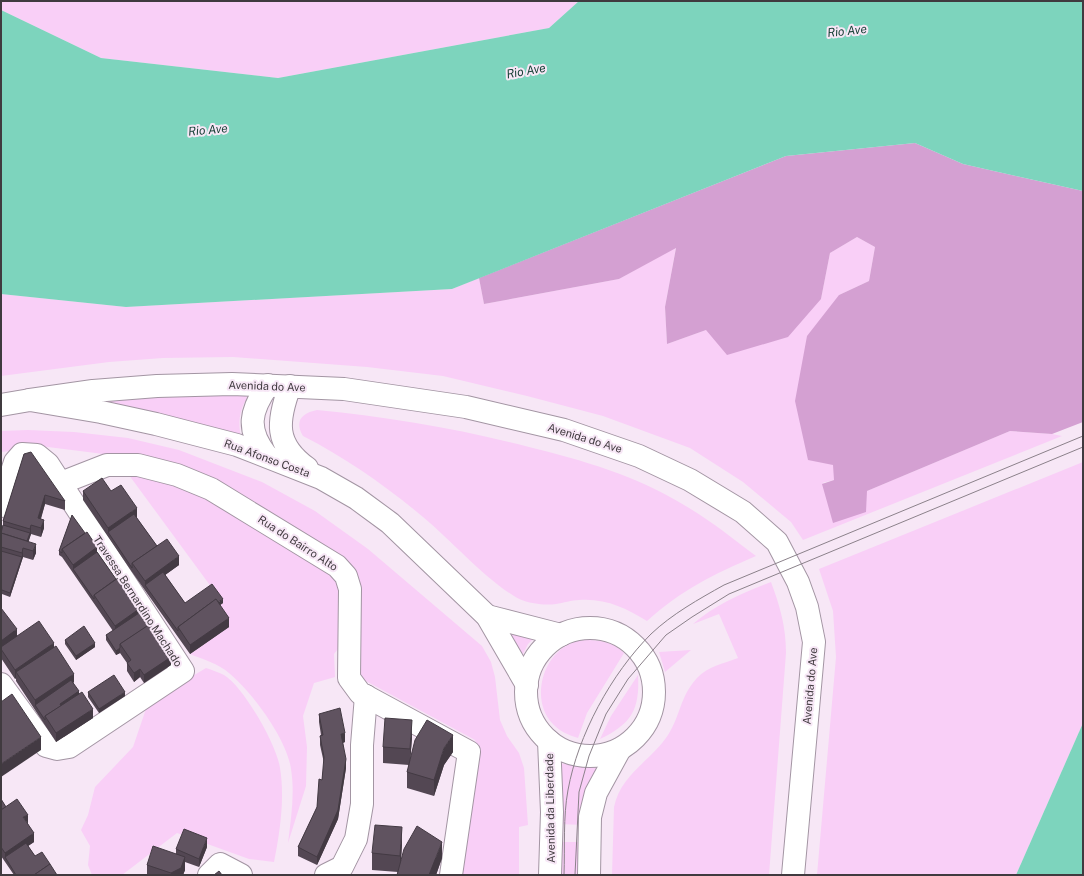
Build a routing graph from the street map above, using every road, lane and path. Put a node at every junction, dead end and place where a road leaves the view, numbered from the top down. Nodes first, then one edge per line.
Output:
1 (268, 386) junction
2 (290, 386) junction
3 (30, 400) junction
4 (1, 405) edge
5 (266, 456) junction
6 (321, 478) junction
7 (60, 484) junction
8 (1, 506) edge
9 (487, 616) junction
10 (561, 635) junction
11 (1, 684) edge
12 (527, 685) junction
13 (366, 696) junction
14 (549, 741) junction
15 (620, 749) junction
16 (209, 875) edge
17 (241, 875) edge
18 (326, 875) edge
19 (451, 875) edge
20 (550, 875) edge
21 (589, 875) edge
22 (793, 875) edge

1 - 2 street, Avenida do Ave
1 - 3 street, Avenida do Ave
1 - 5 street
2 - 6 street
2 - 22 street, Avenida do Ave
3 - 4 street, Rua Afonso Costa
3 - 5 street, Rua Afonso Costa
5 - 6 street, Rua Afonso Costa
6 - 9 street, Rua Afonso Costa
7 - 8 street, Travessa Bernardino Machado
7 - 11 street, Travessa Bernardino Machado
7 - 13 street, Rua do Bairro Alto
9 - 10 street, Rua Afonso Costa
9 - 12 street, Rua Afonso Costa
10 - 12 street
10 - 15 street
12 - 14 street
13 - 18 street
13 - 19 street, Rua do Bairro Alto
14 - 15 street
14 - 20 street, Avenida da Liberdade
15 - 21 street
16 - 17 street

